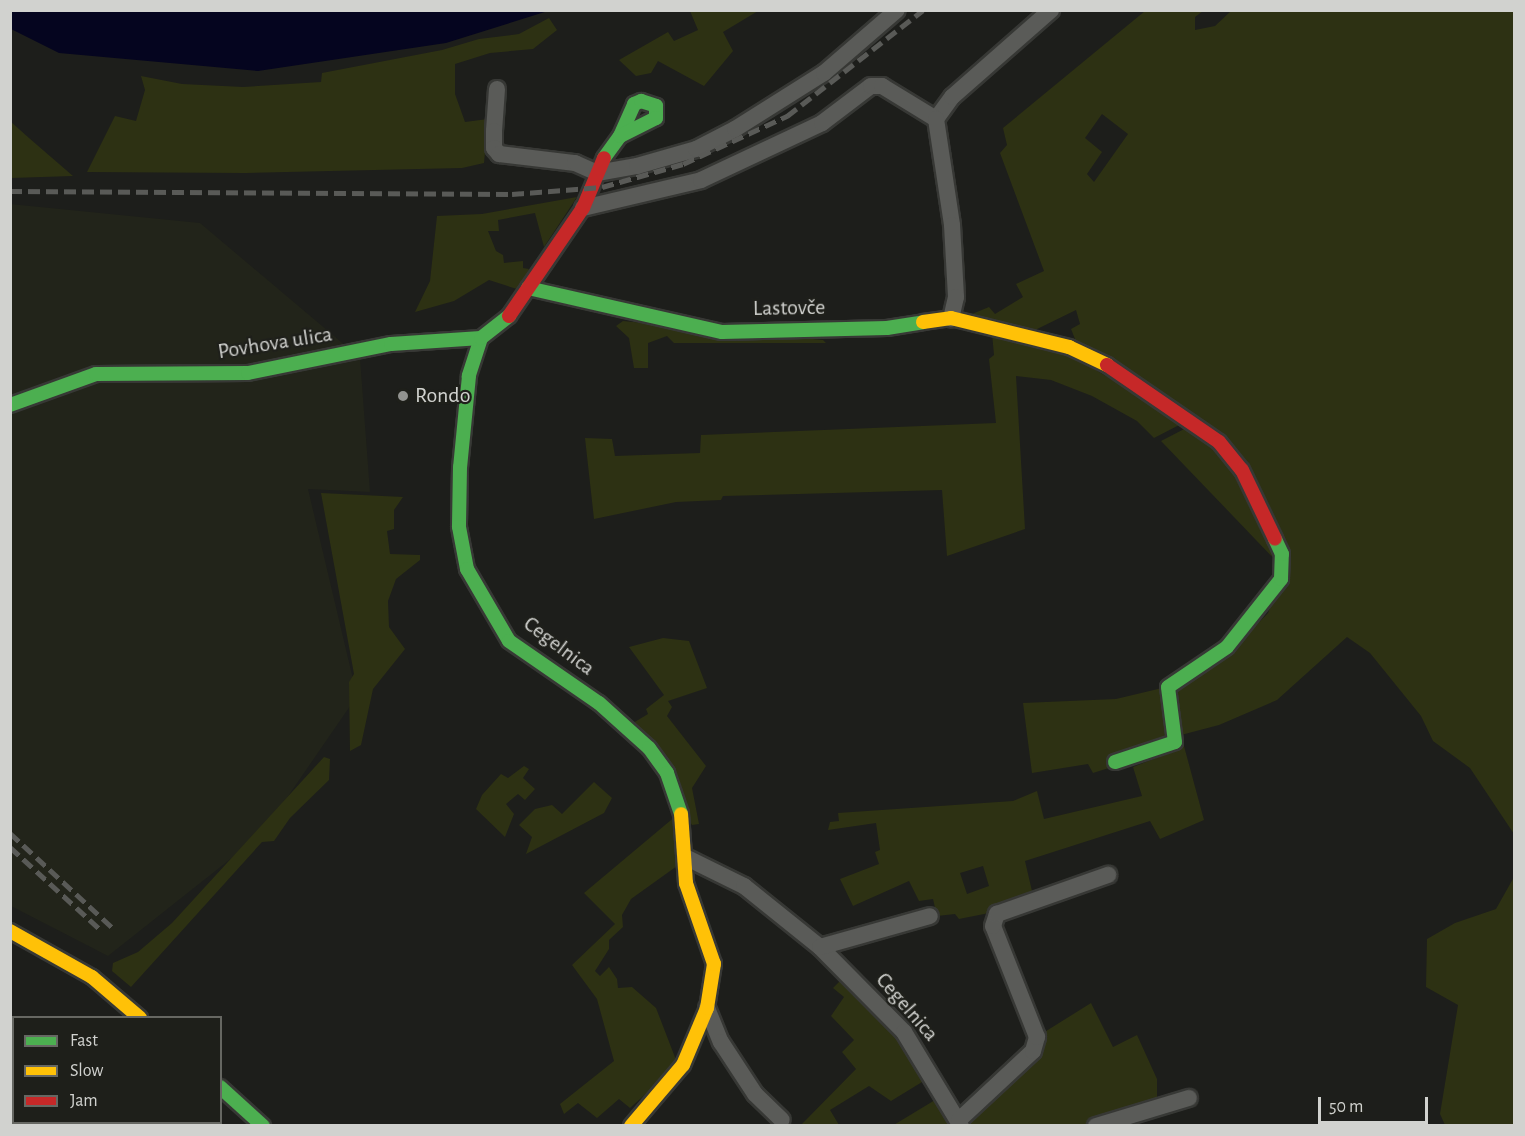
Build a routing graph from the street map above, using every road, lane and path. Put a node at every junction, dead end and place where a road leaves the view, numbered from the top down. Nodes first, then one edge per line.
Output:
1 (897, 10) edge
2 (1051, 10) edge
3 (497, 89) dead end
4 (936, 119) junction
5 (620, 136) dead end
6 (597, 173) junction
7 (584, 208) junction
8 (528, 288) junction
9 (951, 318) junction
10 (481, 338) junction
11 (10, 405) edge
12 (1115, 762) dead end
13 (687, 858) junction
14 (1108, 875) dead end
15 (930, 916) dead end
16 (10, 931) edge
17 (820, 947) junction
18 (707, 1008) junction
19 (139, 1016) edge
20 (222, 1089) edge
21 (1189, 1098) dead end
22 (782, 1120) dead end
23 (960, 1123) edge
24 (263, 1125) edge
25 (631, 1125) edge
26 (1096, 1125) edge

1 - 6 street
2 - 4 street
3 - 6 street
4 - 7 street
4 - 9 street
5 - 6 street
6 - 7 street
7 - 8 street
8 - 9 street, Lastovče
8 - 10 street
9 - 12 street
10 - 11 street, Povhova ulica
10 - 13 street, Cegelnica
13 - 17 street, Cegelnica
13 - 18 street, Cegelnica
14 - 23 street, Cegelnica
15 - 17 street
16 - 19 street
17 - 23 street, Cegelnica
18 - 22 street
18 - 25 street, Cegelnica
20 - 24 street
21 - 26 street

